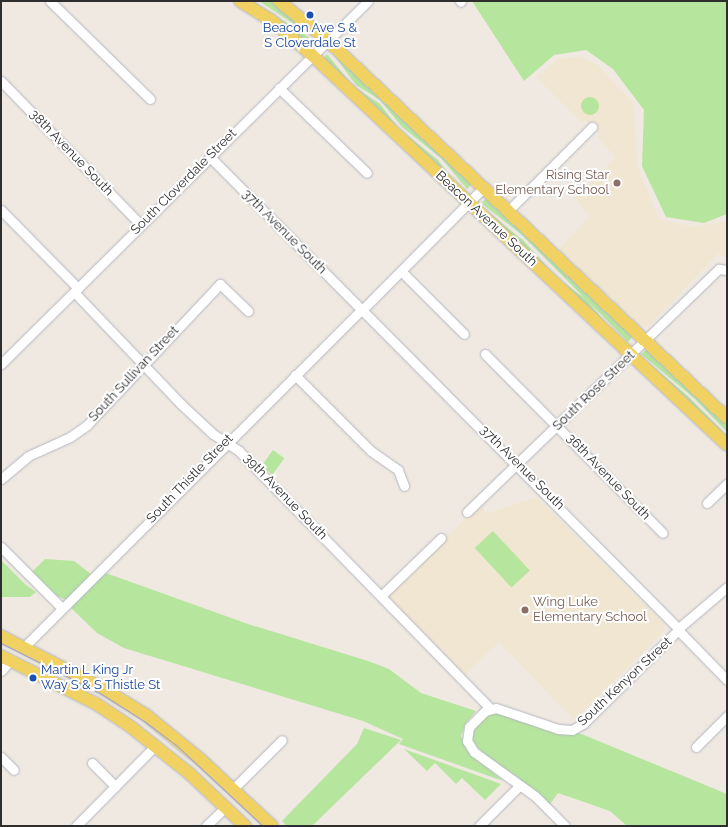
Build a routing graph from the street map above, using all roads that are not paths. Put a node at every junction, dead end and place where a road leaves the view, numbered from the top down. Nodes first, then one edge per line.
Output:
1 (50, 1) edge
2 (240, 1) edge
3 (279, 1) edge
4 (368, 1) edge
5 (327, 40) junction
6 (312, 55) junction
7 (1, 81) edge
8 (279, 88) junction
9 (150, 99) dead end
10 (592, 126) dead end
11 (210, 157) junction
12 (367, 173) dead end
13 (483, 188) junction
14 (469, 203) junction
15 (1, 210) edge
16 (508, 211) junction
17 (141, 225) junction
18 (723, 270) edge
19 (401, 271) junction
20 (76, 290) junction
21 (362, 310) junction
22 (248, 311) dead end
23 (464, 334) dead end
24 (645, 341) junction
25 (485, 354) dead end
26 (630, 355) junction
27 (1, 364) edge
28 (144, 364) junction
29 (295, 375) junction
30 (727, 418) edge
31 (558, 425) junction
32 (226, 442) junction
33 (727, 445) edge
34 (518, 463) junction
35 (1, 479) edge
36 (727, 484) edge
37 (404, 486) dead end
38 (707, 503) dead end
39 (467, 512) dead end
40 (663, 533) dead end
41 (441, 538) dead end
42 (1, 547) edge
43 (727, 587) edge
44 (382, 596) junction
45 (62, 608) junction
46 (678, 629) junction
47 (1, 636) edge
48 (23, 648) junction
49 (6, 658) edge
50 (1, 671) edge
51 (727, 680) edge
52 (490, 708) junction
53 (727, 716) edge
54 (282, 740) dead end
55 (156, 745) junction
56 (696, 747) dead end
57 (1, 757) edge
58 (92, 763) dead end
59 (14, 770) dead end
60 (115, 786) junction
61 (518, 787) junction
62 (233, 789) junction
63 (226, 807) junction
64 (76, 826) edge
65 (206, 826) edge
66 (245, 826) edge
67 (272, 826) edge
68 (479, 826) edge
69 (565, 826) edge

1 - 9 street
2 - 6 main road, Beacon Avenue South
3 - 5 main road, Beacon Avenue South
4 - 5 street, South Cloverdale Street
5 - 6 street, South Cloverdale Street
5 - 13 main road, Beacon Avenue South
6 - 8 street, South Cloverdale Street
6 - 14 main road, Beacon Avenue South
7 - 17 street, 38th Avenue South
8 - 11 street, South Cloverdale Street
8 - 12 street
10 - 16 street
11 - 17 street, South Cloverdale Street
11 - 21 street, 37th Avenue South
13 - 14 street, South Thistle Street
13 - 16 main road, Beacon Avenue South
14 - 19 street, South Thistle Street
14 - 26 main road, Beacon Avenue South
15 - 20 street, 39th Avenue South
16 - 24 main road, Beacon Avenue South
17 - 20 street, South Cloverdale Street
18 - 24 street, South Rose Street
19 - 21 street, South Thistle Street
19 - 23 street
20 - 27 street, South Cloverdale Street
20 - 28 street, 39th Avenue South
21 - 29 street, South Thistle Street
21 - 34 street, 37th Avenue South
22 - 28 street, South Sullivan Street
24 - 26 street, South Rose Street
24 - 30 main road, Beacon Avenue South
25 - 31 street, 36th Avenue South
26 - 31 street, South Rose Street
26 - 33 main road, Beacon Avenue South
28 - 32 street, 39th Avenue South
28 - 35 street, South Sullivan Street
29 - 32 street, South Thistle Street
29 - 37 street
31 - 34 street, South Rose Street
31 - 40 street, 36th Avenue South
32 - 44 street, 39th Avenue South
32 - 45 street, South Thistle Street
34 - 39 street, South Rose Street
34 - 46 street, 37th Avenue South
36 - 38 street
41 - 44 street
42 - 45 street
43 - 46 street, South Kenyon Street
44 - 52 street, 39th Avenue South
45 - 48 street, South Thistle Street
46 - 51 street, 37th Avenue South
46 - 52 street, South Kenyon Street
47 - 48 main road
48 - 62 main road
49 - 50 street
49 - 55 main road
52 - 61 street
53 - 56 street
54 - 62 street
55 - 60 street
55 - 63 main road
57 - 59 street
58 - 60 street
60 - 64 street
61 - 68 street
61 - 69 street
62 - 67 main road
63 - 65 street
63 - 66 main road

